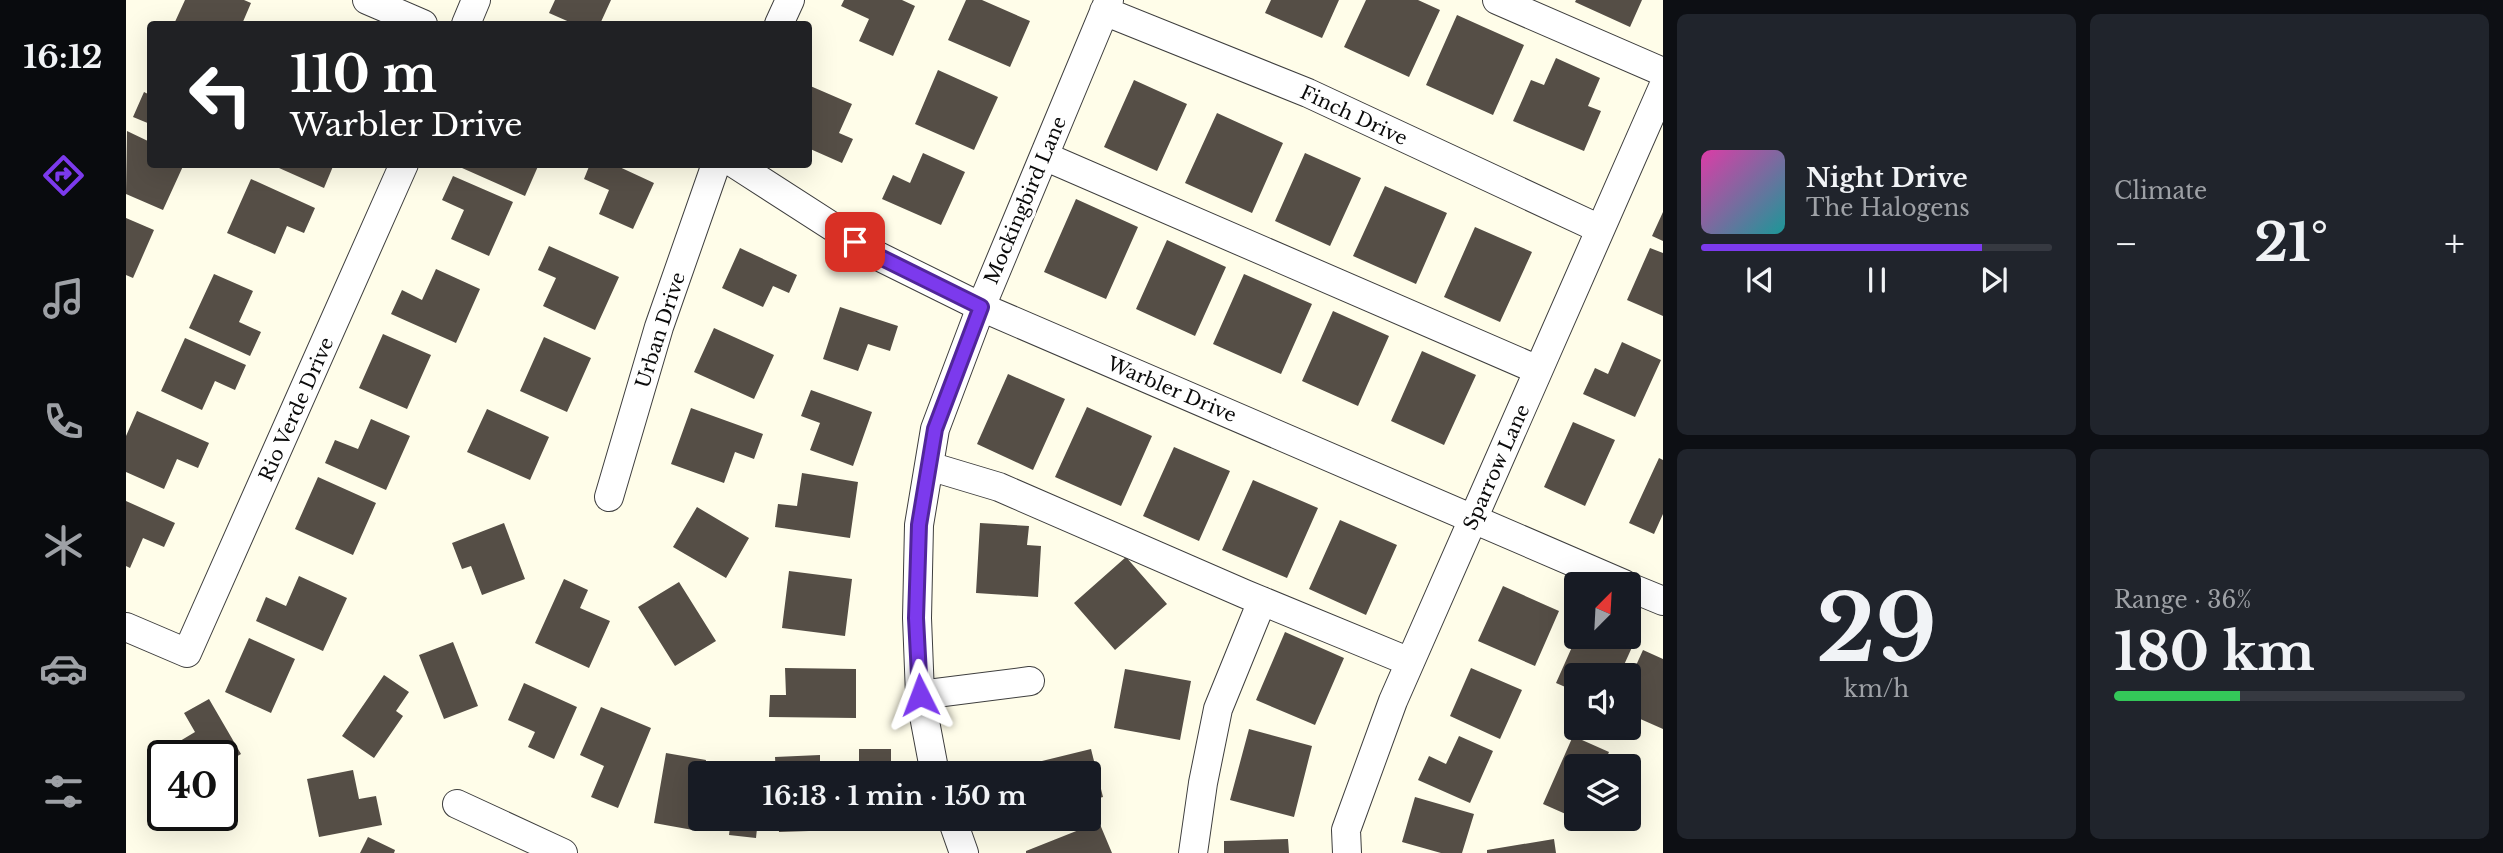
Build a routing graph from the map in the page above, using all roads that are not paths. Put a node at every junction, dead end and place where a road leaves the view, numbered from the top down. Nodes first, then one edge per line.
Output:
1 (367, 0) edge
2 (476, 0) edge
3 (790, 0) edge
4 (1497, 0) edge
5 (1106, 5) edge
6 (416, 21) edge
7 (467, 21) edge
8 (780, 21) edge
9 (1663, 72) edge
10 (1663, 87) edge
11 (1044, 156) junction
12 (402, 168) edge
13 (715, 168) edge
14 (741, 168) edge
15 (1600, 229) junction
16 (981, 307) junction
17 (1538, 370) junction
18 (929, 466) junction
19 (609, 498) dead end
20 (1473, 519) junction
21 (1596, 572) edge
22 (1642, 592) edge
23 (1262, 601) junction
24 (1663, 601) edge
25 (126, 627) edge
26 (1410, 662) junction
27 (1030, 681) dead end
28 (920, 695) junction
29 (933, 761) edge
30 (457, 804) dead end
31 (956, 831) edge
32 (563, 853) edge
33 (964, 853) edge
34 (1193, 853) edge
35 (1347, 853) edge

1 - 6 street
2 - 7 street
3 - 8 street
4 - 9 street
5 - 11 street, Mockingbird Lane
5 - 15 street, Finch Drive
10 - 15 street, Sparrow Lane
11 - 16 street, Mockingbird Lane
11 - 17 street
12 - 25 street, Rio Verde Drive
13 - 19 street, Urban Drive
14 - 16 street, Warbler Drive
15 - 17 street, Sparrow Lane
16 - 18 street, Mockingbird Lane
16 - 20 street, Warbler Drive
17 - 20 street, Sparrow Lane
18 - 23 street
18 - 28 street, Mockingbird Lane
20 - 21 street, Warbler Drive
20 - 26 street, Sparrow Lane
22 - 24 street
23 - 26 street
23 - 34 street
26 - 35 street, Sparrow Lane
27 - 28 street
28 - 29 street, Mockingbird Lane
30 - 32 street
31 - 33 street

